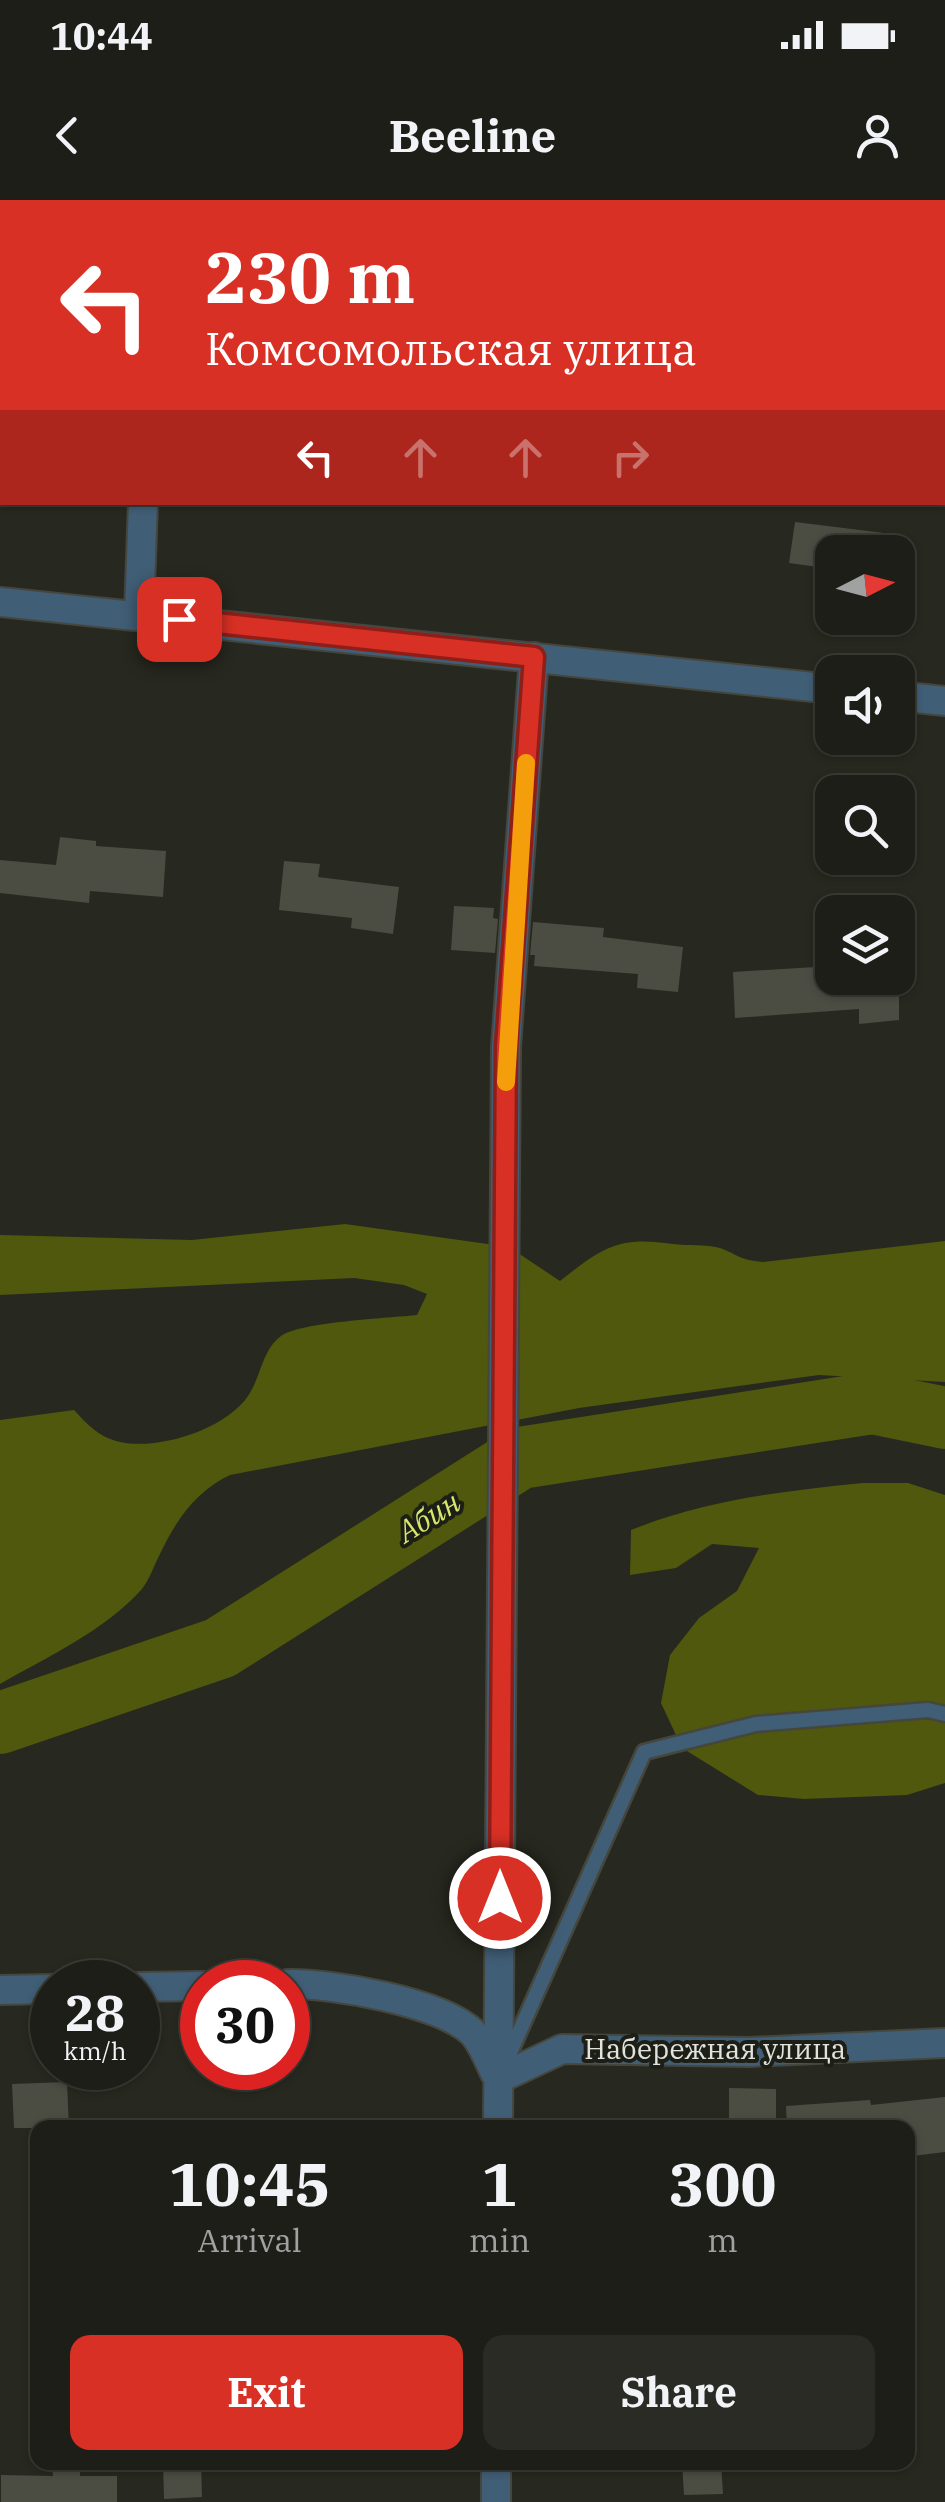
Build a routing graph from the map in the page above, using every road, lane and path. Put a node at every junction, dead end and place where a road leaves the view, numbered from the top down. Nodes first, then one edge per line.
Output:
1 (143, 505) edge
2 (0, 602) edge
3 (140, 615) junction
4 (534, 657) junction
5 (815, 687) edge
6 (915, 698) edge
7 (945, 701) edge
8 (945, 1714) edge
9 (310, 1983) edge
10 (0, 1990) edge
11 (30, 1990) edge
12 (945, 2043) edge
13 (498, 2078) junction
14 (498, 2120) edge
15 (496, 2470) edge
16 (496, 2502) edge

1 - 3 street
2 - 3 street
3 - 4 street
4 - 5 street
4 - 13 street
6 - 7 street
8 - 13 lane
9 - 13 street
10 - 11 street
12 - 13 street, Набережная улица
13 - 14 street
15 - 16 street

